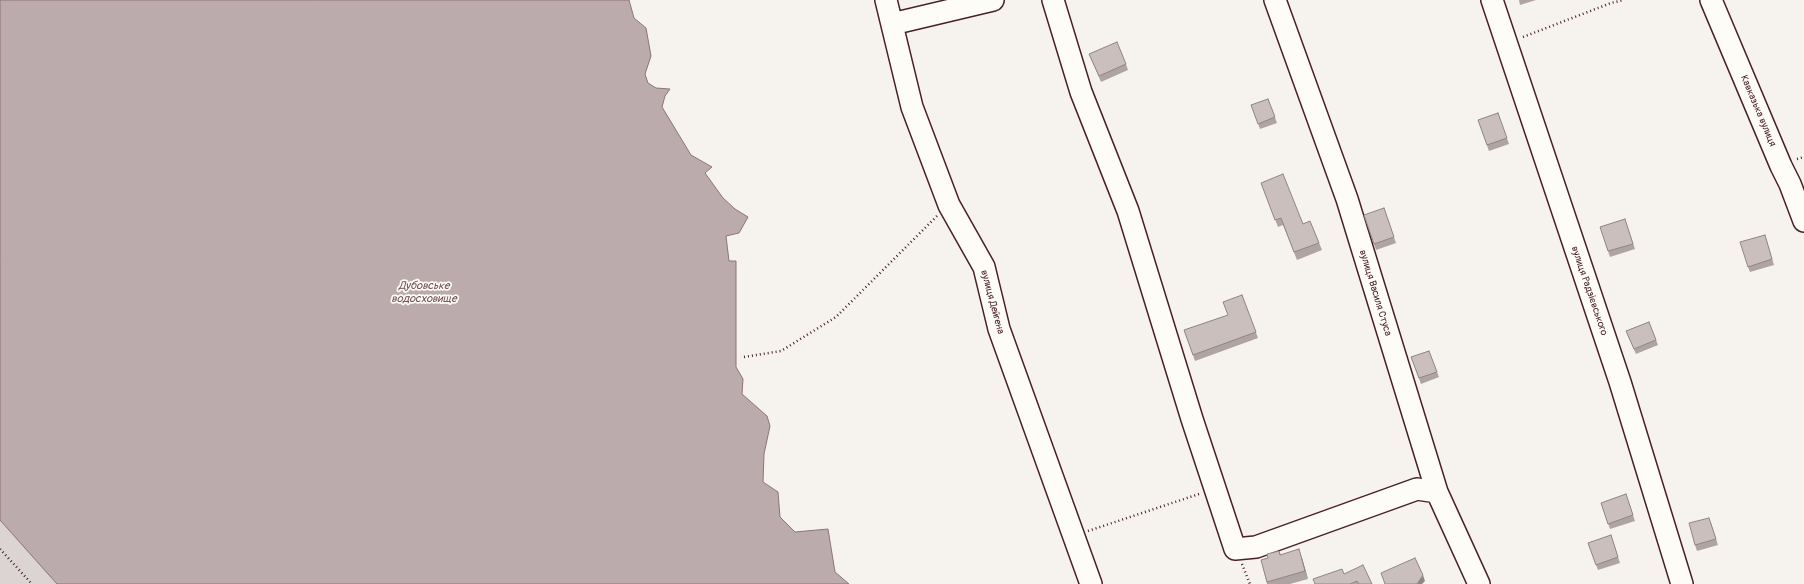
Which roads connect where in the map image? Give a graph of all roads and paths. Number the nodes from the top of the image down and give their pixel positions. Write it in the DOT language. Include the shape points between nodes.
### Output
graph roads {
  1 [pos="886,0"];
  2 [pos="993,0"];
  3 [pos="1053,0"];
  4 [pos="1275,0"];
  5 [pos="1492,0"];
  6 [pos="1624,0"];
  7 [pos="1712,0"];
  8 [pos="892,24"];
  9 [pos="1507,43"];
  10 [pos="949,205"];
  11 [pos="1804,221"];
  12 [pos="744,357"];
  13 [pos="1215,488"];
  14 [pos="1437,492"];
  15 [pos="1073,537"];
  16 [pos="0,549"];
  17 [pos="32,584"];
  18 [pos="1091,584"];
  19 [pos="1479,584"];
  20 [pos="1682,584"];
  1 -- 8 [label="street, вулиця Дейгена"];
  2 -- 8 [label="street"];
  3 -- 13 [label="street" via="1081,92 1128,211"];
  4 -- 14 [label="street, вулиця Василя Стуса" via="1347,199"];
  5 -- 9 [label="street, вулиця Радзієвського"];
  6 -- 9 [label="path"];
  7 -- 11 [label="street, Кавказька вулиця"];
  8 -- 10 [label="street, вулиця Дейгена" via="912,107"];
  9 -- 20 [label="street, вулиця Радзієвського" via="1620,382"];
  10 -- 12 [label="path" via="836,317 781,351"];
  10 -- 15 [label="street, вулиця Дейгена" via="984,267 998,329"];
  13 -- 14 [label="street" via="1235,549 1256,547 1417,488"];
  13 -- 15 [label="path"];
  14 -- 19 [label="street, вулиця Василя Стуса"];
  15 -- 18 [label="street, вулиця Дейгена"];
  16 -- 17 [label="path"];
}
